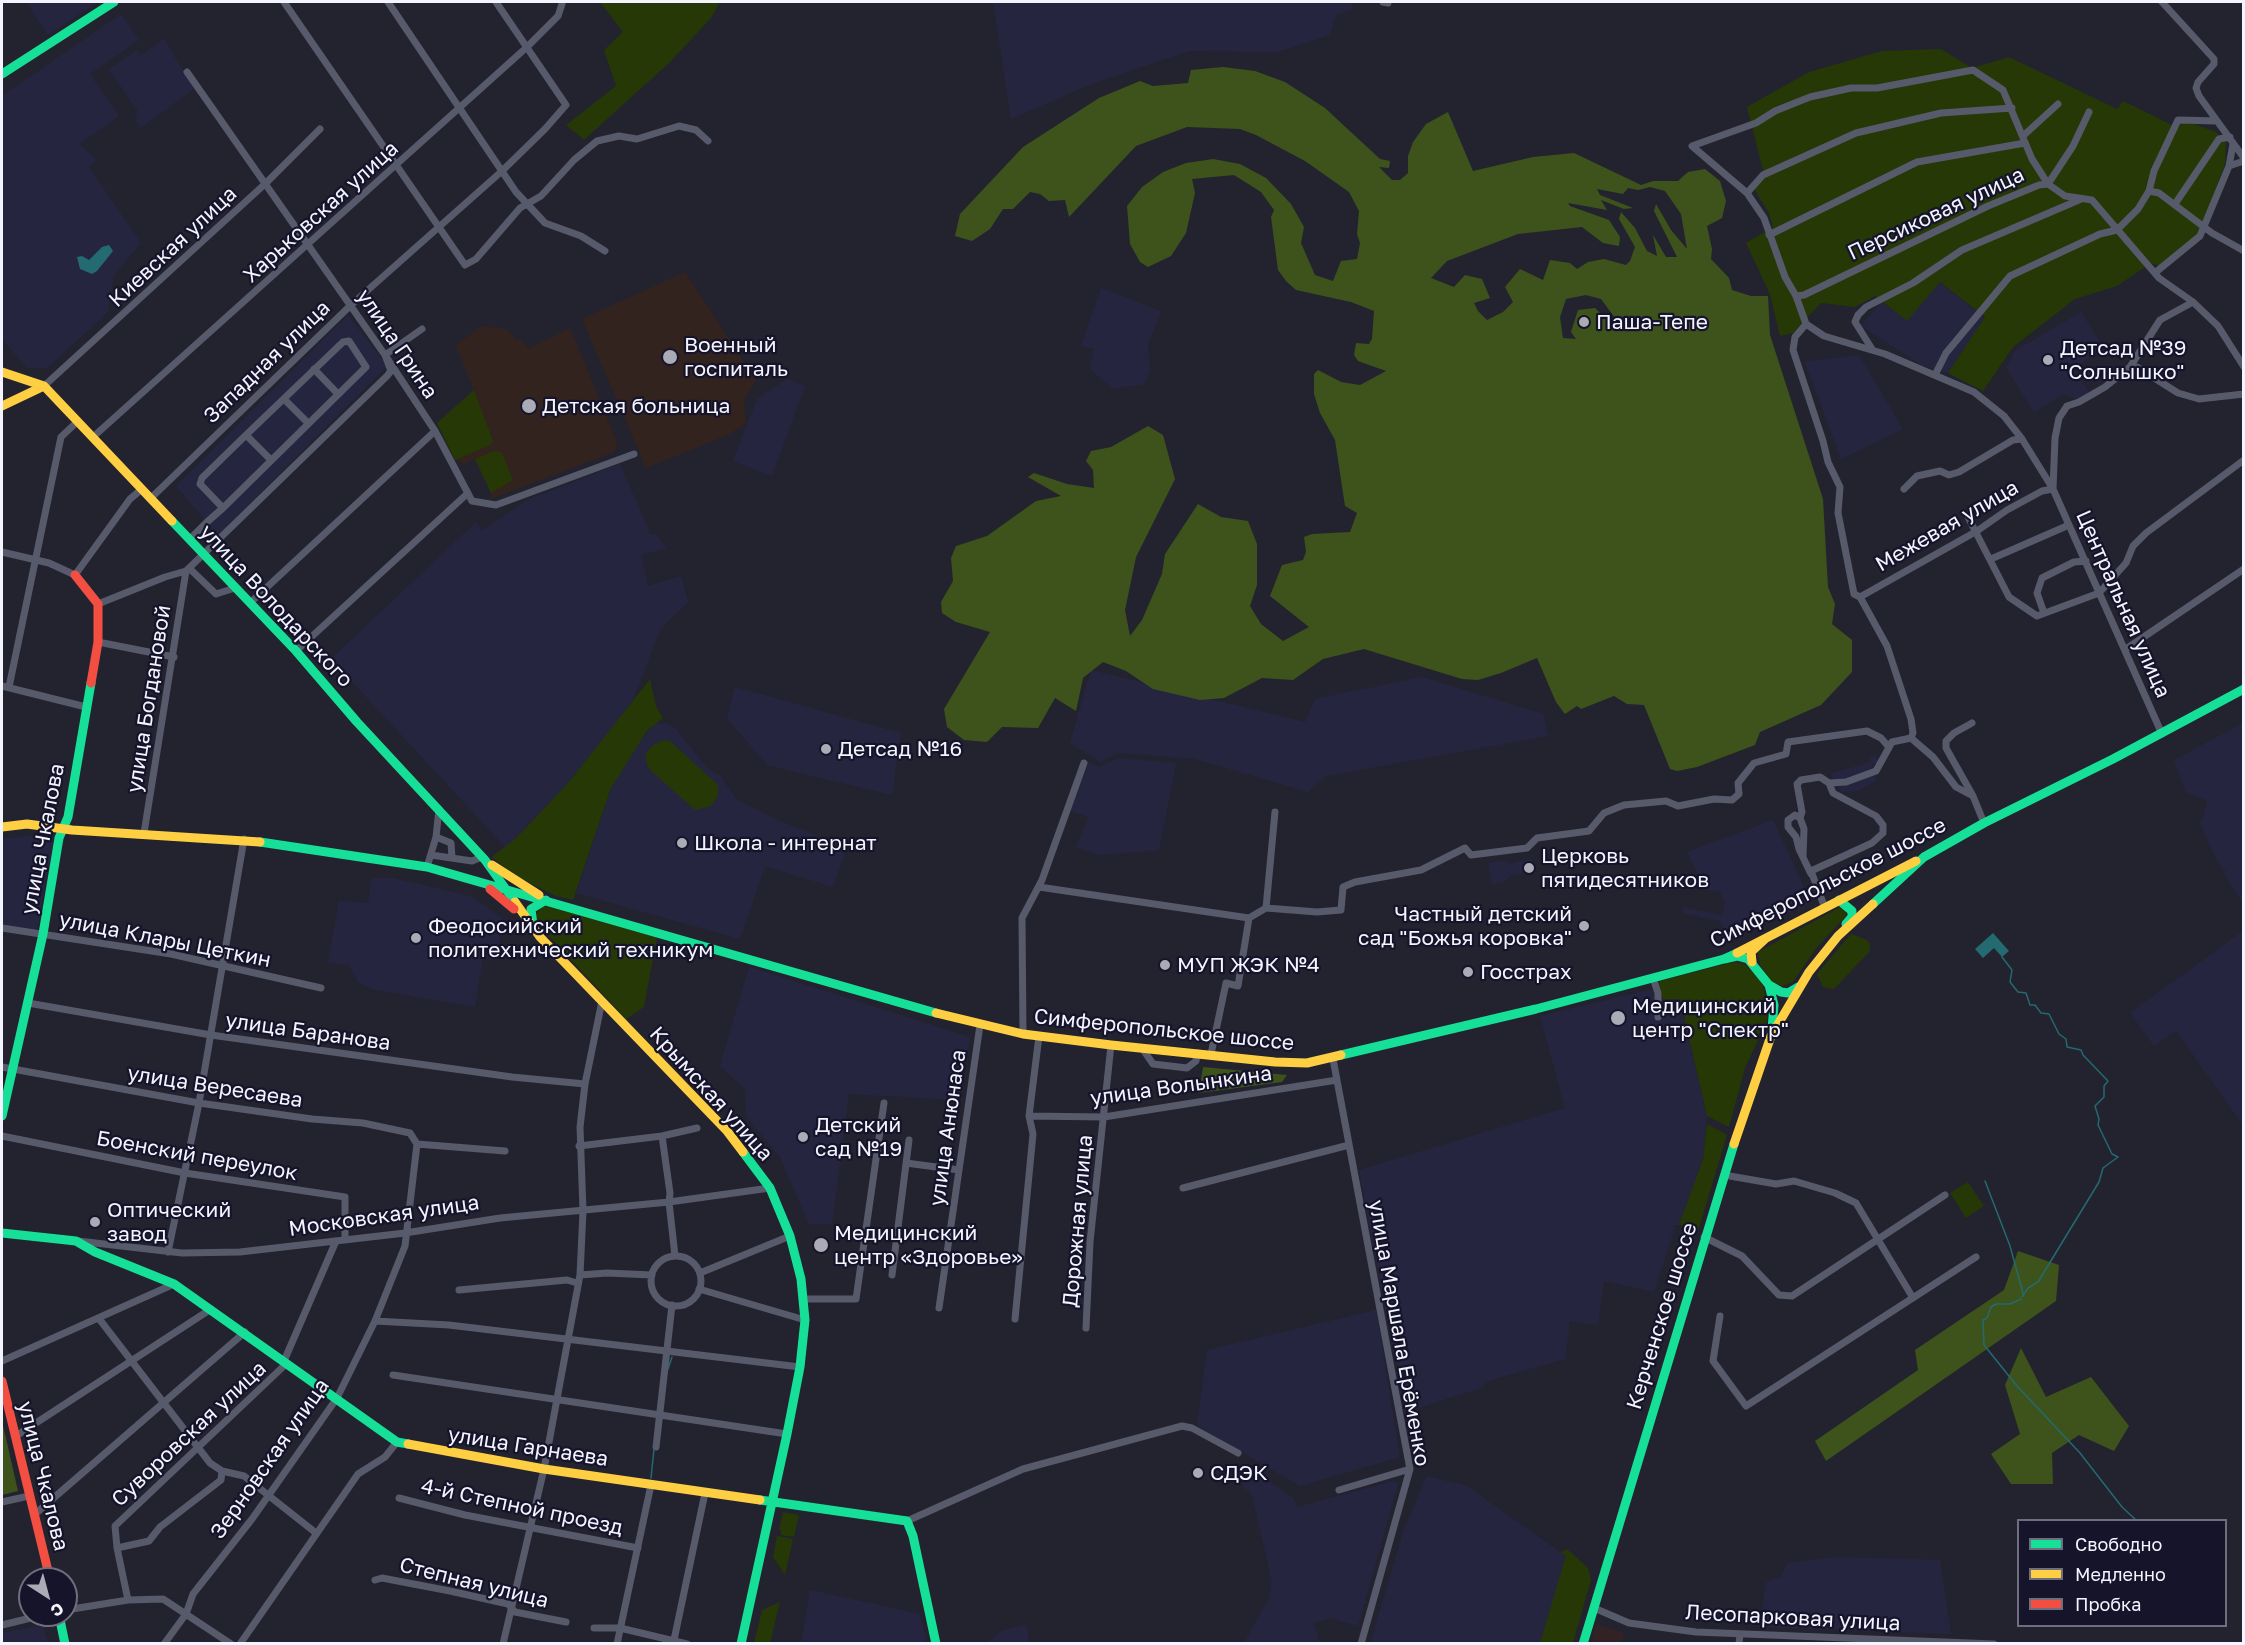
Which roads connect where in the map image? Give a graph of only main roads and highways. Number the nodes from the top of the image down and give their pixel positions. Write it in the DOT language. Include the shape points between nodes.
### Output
graph roads {
  1 [pos="114,2"];
  2 [pos="2,74"];
  3 [pos="2,372"];
  4 [pos="44,386"];
  5 [pos="2,406"];
  6 [pos="75,574"];
  7 [pos="2244,689"];
  8 [pos="2,827"];
  9 [pos="64,829"];
  10 [pos="1924,857"];
  11 [pos="484,859"];
  12 [pos="477,883"];
  13 [pos="506,890"];
  14 [pos="1839,900"];
  15 [pos="547,901"];
  16 [pos="1847,927"];
  17 [pos="534,930"];
  18 [pos="1765,939"];
  19 [pos="1724,959"];
  20 [pos="1752,962"];
  21 [pos="1809,972"];
  22 [pos="1769,985"];
  23 [pos="1771,1036"];
  24 [pos="2,1116"];
  25 [pos="2,1233"];
  26 [pos="76,1241"];
  27 [pos="2,1381"];
  28 [pos="772,1503"];
  29 [pos="47,1567"];
  30 [pos="61,1627"];
  31 [pos="65,1644"];
  32 [pos="741,1644"];
  33 [pos="936,1644"];
  34 [pos="1583,1644"];
  1 -- 2 [label="main road"];
  3 -- 4 [label="main road, улица Володарского"];
  4 -- 5 [label="main road"];
  4 -- 11 [label="main road, улица Володарского" via="296,651"];
  6 -- 9 [label="main road, улица Чкалова" via="98,604 98,642"];
  7 -- 10 [label="main road, Симферопольское шоссе"];
  8 -- 9 [label="main road, Симферопольское шоссе" via="27,824"];
  9 -- 12 [label="main road, Симферопольское шоссе" via="244,839 427,867"];
  9 -- 24 [label="main road, улица Чкалова"];
  10 -- 14 [label="main road, Симферопольское шоссе"];
  10 -- 16 [label="main road"];
  11 -- 12 [label="main road" via="490,878"];
  11 -- 13 [label="main road, улица Володарского"];
  11 -- 15 [label="main road"];
  12 -- 13 [label="main road, Симферопольское шоссе"];
  12 -- 17 [label="main road" via="504,899"];
  13 -- 15 [label="main road, Симферопольское шоссе"];
  13 -- 17 [label="main road, Крымская улица"];
  14 -- 16 [label="main road" via="1852,911"];
  14 -- 18 [label="main road, Симферопольское шоссе"];
  15 -- 17 [label="main road" via="531,909"];
  15 -- 19 [label="main road, Симферопольское шоссе" via="1023,1034 1275,1062 1333,1059"];
  16 -- 21 [label="main road"];
  17 -- 28 [label="main road, Крымская улица" via="727,1131 770,1188 790,1236 805,1320 800,1367"];
  18 -- 19 [label="main road, Симферопольское шоссе"];
  18 -- 20 [label="main road" via="1751,952"];
  19 -- 20 [label="main road" via="1737,956"];
  20 -- 22 [label="main road"];
  21 -- 22 [label="main road" via="1788,993"];
  21 -- 23 [label="main road, Керченское шоссе"];
  22 -- 23 [label="main road" via="1774,1012"];
  23 -- 34 [label="main road, Керченское шоссе" via="1704,1237"];
  25 -- 26 [label="main road, Московская улица"];
  26 -- 28 [label="main road, улица Гарнаева" via="174,1284 397,1442 544,1469"];
  27 -- 29 [label="main road, улица Чкалова"];
  28 -- 32 [label="main road, Крымская улица"];
  28 -- 33 [label="main road, улица Гарнаева" via="907,1521"];
  30 -- 31 [label="main road"];
}
